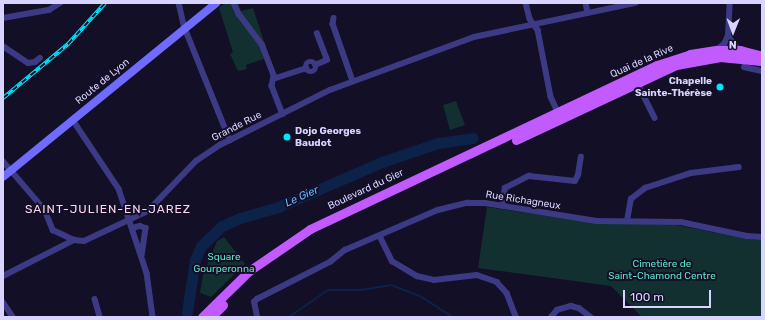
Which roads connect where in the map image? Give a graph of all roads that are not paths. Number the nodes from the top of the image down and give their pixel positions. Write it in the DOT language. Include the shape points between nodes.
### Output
graph roads {
  1 [pos="60,3"];
  2 [pos="179,3"];
  3 [pos="216,3"];
  4 [pos="234,3"];
  5 [pos="526,3"];
  6 [pos="586,3"];
  7 [pos="635,3"];
  8 [pos="730,3"];
  9 [pos="588,13"];
  10 [pos="3,18"];
  11 [pos="334,18"];
  12 [pos="533,24"];
  13 [pos="185,28"];
  14 [pos="317,34"];
  15 [pos="728,36"];
  16 [pos="3,46"];
  17 [pos="716,50"];
  18 [pos="740,50"];
  19 [pos="762,56"];
  20 [pos="40,58"];
  21 [pos="762,62"];
  22 [pos="744,66"];
  23 [pos="762,71"];
  24 [pos="273,79"];
  25 [pos="353,81"];
  26 [pos="636,82"];
  27 [pos="282,114"];
  28 [pos="560,115"];
  29 [pos="655,118"];
  30 [pos="73,120"];
  31 [pos="230,140"];
  32 [pos="581,157"];
  33 [pos="3,161"];
  34 [pos="739,167"];
  35 [pos="11,171"];
  36 [pos="3,177"];
  37 [pos="502,206"];
  38 [pos="131,220"];
  39 [pos="627,221"];
  40 [pos="133,228"];
  41 [pos="380,236"];
  42 [pos="762,237"];
  43 [pos="74,240"];
  44 [pos="142,255"];
  45 [pos="3,276"];
  46 [pos="95,299"];
  47 [pos="3,302"];
  48 [pos="13,317"];
  49 [pos="100,317"];
  50 [pos="153,317"];
  51 [pos="202,317"];
  52 [pos="211,317"];
  53 [pos="257,317"];
  54 [pos="516,317"];
  55 [pos="551,317"];
  56 [pos="591,317"];
  1 -- 10 [label="street" via="49,10"];
  2 -- 13 [label="street"];
  3 -- 13 [label="main road, Route de Lyon"];
  4 -- 24 [label="street" via="243,20 260,39"];
  5 -- 12 [label="street"];
  6 -- 9 [label="street"];
  7 -- 9 [label="street, Grande Rue"];
  8 -- 15 [label="street"];
  9 -- 12 [label="street, Grande Rue"];
  11 -- 25 [label="street" via="333,24"];
  12 -- 25 [label="street, Grande Rue" via="474,37"];
  12 -- 28 [label="street" via="538,30 551,97"];
  13 -- 30 [label="main road, Route de Lyon"];
  13 -- 31 [label="street"];
  14 -- 24 [label="street" via="327,60 315,65 310,62 306,68"];
  15 -- 17 [label="street"];
  15 -- 18 [label="street"];
  16 -- 20 [label="street" via="28,63"];
  17 -- 18 [label="main road, Quai de la Rive"];
  17 -- 28 [label="main road, Quai de la Rive" via="673,59"];
  18 -- 19 [label="main road, Quai de la Rive"];
  21 -- 26 [label="main road, Quai de la Rive" via="732,57 697,59 676,64"];
  22 -- 23 [label="street"];
  24 -- 27 [label="street" via="272,86"];
  25 -- 27 [label="street, Grande Rue"];
  26 -- 28 [label="main road, Quai de la Rive"];
  26 -- 29 [label="street"];
  27 -- 31 [label="street, Grande Rue"];
  28 -- 51 [label="main road, Boulevard du Gier" via="310,229 249,272"];
  28 -- 52 [label="main road, Boulevard du Gier" via="314,234 278,256"];
  30 -- 35 [label="main road, Route de Lyon"];
  30 -- 38 [label="street" via="115,181"];
  31 -- 38 [label="street, Grande Rue" via="205,155 154,206"];
  32 -- 37 [label="street" via="575,181 529,176 505,188"];
  33 -- 35 [label="street"];
  34 -- 39 [label="street" via="691,173 645,188 631,199"];
  35 -- 36 [label="main road, Route de Lyon"];
  35 -- 43 [label="street" via="42,206 53,230"];
  37 -- 39 [label="street, Rue Richagneux" via="597,222"];
  37 -- 41 [label="street, Rue Richagneux" via="471,203 438,210"];
  38 -- 40 [label="street"];
  38 -- 43 [label="street, Grande Rue" via="84,241"];
  39 -- 42 [label="street, Rue Richagneux" via="681,222"];
  40 -- 44 [label="street"];
  40 -- 44 [label="street" via="143,226 147,233"];
  41 -- 53 [label="street, Rue Richagneux" via="345,250 330,262 257,299 254,304"];
  41 -- 54 [label="street" via="392,261 417,276 434,280 477,275 497,282 507,293"];
  43 -- 45 [label="street, Grande Rue"];
  44 -- 50 [label="street" via="148,276"];
  46 -- 49 [label="street"];
  47 -- 48 [label="street"];
  55 -- 56 [label="street" via="557,310 571,306 579,308"];
}
